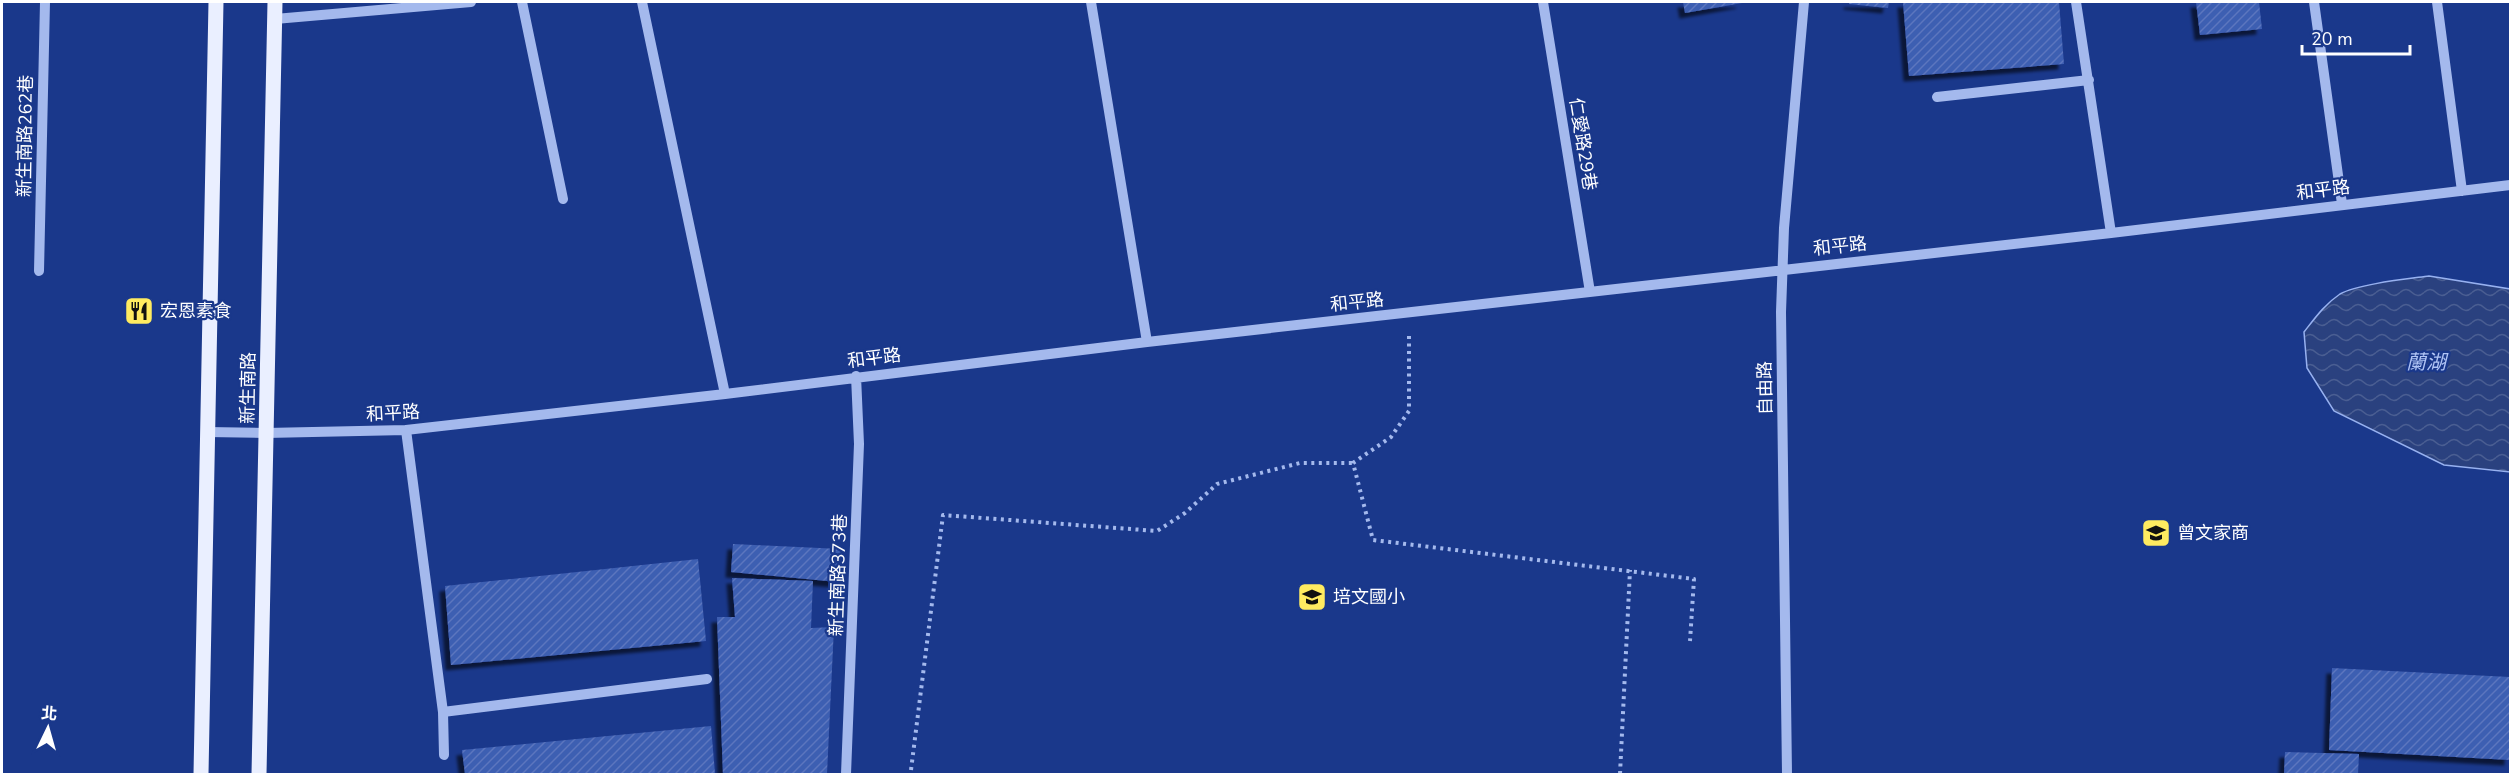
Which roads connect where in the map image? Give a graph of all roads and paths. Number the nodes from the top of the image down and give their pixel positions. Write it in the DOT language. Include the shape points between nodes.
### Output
graph roads {
  1 [pos="45,2"];
  2 [pos="216,2"];
  3 [pos="275,2"];
  4 [pos="471,2"];
  5 [pos="522,2"];
  6 [pos="642,2"];
  7 [pos="1091,2"];
  8 [pos="1542,2"];
  9 [pos="1804,2"];
  10 [pos="2076,2"];
  11 [pos="2313,2"];
  12 [pos="2437,2"];
  13 [pos="274,20"];
  14 [pos="2088,80"];
  15 [pos="1937,98"];
  16 [pos="2511,185"];
  17 [pos="2462,190"];
  18 [pos="563,199"];
  19 [pos="2342,204"];
  20 [pos="2111,233"];
  21 [pos="1783,269"];
  22 [pos="39,271"];
  23 [pos="1590,292"];
  24 [pos="1409,313"];
  25 [pos="1147,342"];
  26 [pos="856,376"];
  27 [pos="725,394"];
  28 [pos="406,430"];
  29 [pos="207,432"];
  30 [pos="267,433"];
  31 [pos="1353,463"];
  32 [pos="1630,570"];
  33 [pos="1690,641"];
  34 [pos="707,679"];
  35 [pos="443,712"];
  36 [pos="444,755"];
  37 [pos="911,770"];
  38 [pos="201,774"];
  39 [pos="259,774"];
  40 [pos="846,774"];
  41 [pos="1620,774"];
  42 [pos="1787,774"];
  1 -- 22 [label="street, 新生南路262巷"];
  2 -- 29 [label="main road"];
  3 -- 13 [label="main road, 新生南路"];
  4 -- 13 [label="street"];
  5 -- 18 [label="street"];
  6 -- 27 [label="street"];
  7 -- 25 [label="street"];
  8 -- 23 [label="street, 仁愛路29巷"];
  9 -- 21 [label="street, 自由路"];
  10 -- 14 [label="street"];
  11 -- 19 [label="street"];
  12 -- 17 [label="street"];
  13 -- 30 [label="main road, 新生南路"];
  14 -- 15 [label="street"];
  14 -- 20 [label="street"];
  16 -- 17 [label="street, 和平路"];
  17 -- 19 [label="street, 和平路"];
  19 -- 20 [label="street, 和平路"];
  20 -- 21 [label="street, 和平路"];
  21 -- 23 [label="street, 和平路"];
  21 -- 42 [label="street, 自由路"];
  23 -- 24 [label="street, 和平路"];
  24 -- 25 [label="street, 和平路"];
  24 -- 31 [label="path" via="1409,411 1391,437"];
  25 -- 26 [label="street, 和平路"];
  26 -- 27 [label="street, 和平路"];
  26 -- 40 [label="street, 新生南路373巷" via="860,444"];
  27 -- 28 [label="street, 和平路"];
  28 -- 30 [label="street, 和平路"];
  28 -- 35 [label="street"];
  29 -- 30 [label="street, 和平路"];
  29 -- 38 [label="main road"];
  30 -- 39 [label="main road, 新生南路"];
  31 -- 32 [label="path" via="1373,540"];
  31 -- 37 [label="path" via="1300,463 1217,484 1185,513 1157,531 943,515"];
  32 -- 33 [label="path" via="1694,579"];
  32 -- 41 [label="path"];
  34 -- 35 [label="street"];
  35 -- 36 [label="street"];
}
